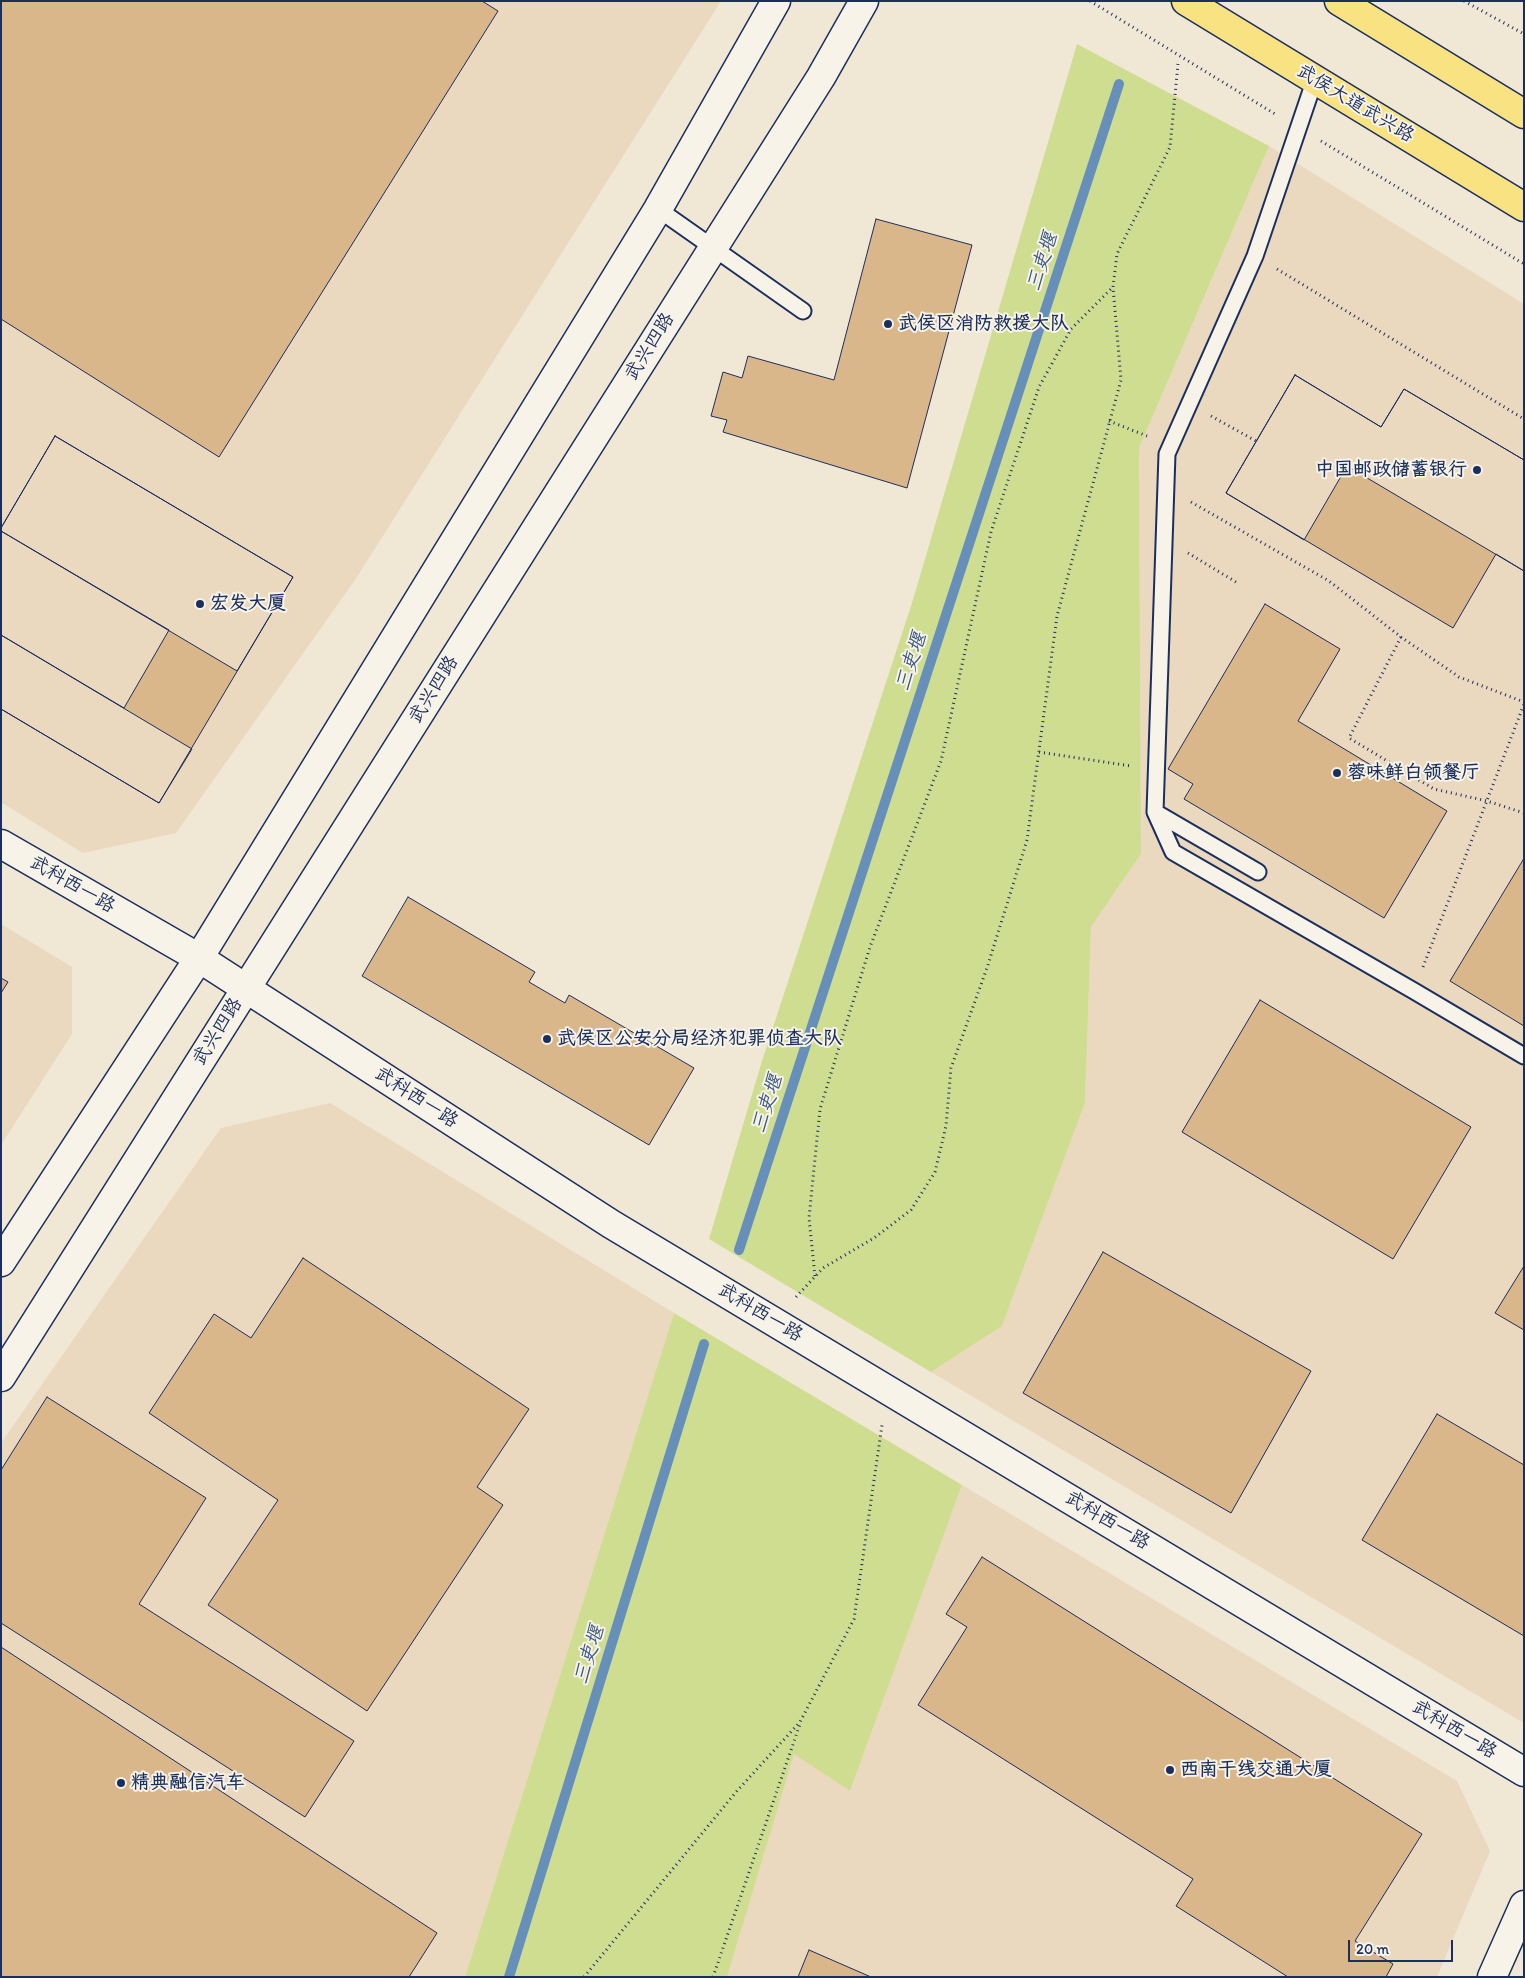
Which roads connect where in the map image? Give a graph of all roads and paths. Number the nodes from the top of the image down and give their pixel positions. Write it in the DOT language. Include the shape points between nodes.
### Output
graph roads {
  1 [pos="776,1"];
  2 [pos="864,1"];
  3 [pos="1186,1"];
  4 [pos="1339,1"];
  5 [pos="1464,1"];
  6 [pos="1524,34"];
  7 [pos="1178,64"];
  8 [pos="1315,79"];
  9 [pos="1524,114"];
  10 [pos="1524,207"];
  11 [pos="658,209"];
  12 [pos="713,248"];
  13 [pos="1255,256"];
  14 [pos="1113,287"];
  15 [pos="803,311"];
  16 [pos="1189,404"];
  17 [pos="1524,420"];
  18 [pos="1109,422"];
  19 [pos="1256,441"];
  20 [pos="1170,445"];
  21 [pos="1166,488"];
  22 [pos="1164,538"];
  23 [pos="1236,582"];
  24 [pos="1401,637"];
  25 [pos="1524,703"];
  26 [pos="1039,752"];
  27 [pos="1157,770"];
  28 [pos="1486,801"];
  29 [pos="1155,812"];
  30 [pos="1524,813"];
  31 [pos="1,844"];
  32 [pos="1258,872"];
  33 [pos="199,958"];
  34 [pos="246,989"];
  35 [pos="1414,991"];
  36 [pos="1524,1056"];
  37 [pos="1,1262"];
  38 [pos="815,1277"];
  39 [pos="772,1320"];
  40 [pos="1,1377"];
  41 [pos="887,1390"];
  42 [pos="800,1722"];
  43 [pos="1524,1772"];
  44 [pos="1524,1905"];
  45 [pos="584,1977"];
  46 [pos="713,1977"];
  47 [pos="1492,1977"];
  1 -- 11 [label="main road"];
  2 -- 12 [label="main road, 武兴四路" via="821,77"];
  3 -- 8 [label="main road, 武侯大道武兴路"];
  4 -- 9 [label="main road"];
  5 -- 6 [label="path"];
  7 -- 14 [label="path" via="1170,147 1117,254"];
  8 -- 10 [label="main road, 武侯大道武兴路"];
  8 -- 13 [label="lane"];
  11 -- 12 [label="lane"];
  11 -- 33 [label="main road"];
  12 -- 15 [label="lane"];
  12 -- 34 [label="main road, 武兴四路"];
  13 -- 16 [label="lane"];
  13 -- 17 [label="path"];
  14 -- 18 [label="path" via="1121,380"];
  14 -- 38 [label="path" via="1071,329 1039,388 991,532 941,761 870,947 820,1109 809,1218"];
  16 -- 19 [label="path"];
  16 -- 20 [label="lane"];
  18 -- 20 [label="path"];
  18 -- 26 [label="path" via="1057,616"];
  20 -- 21 [label="lane"];
  21 -- 22 [label="lane"];
  21 -- 24 [label="path" via="1328,581"];
  22 -- 23 [label="path"];
  22 -- 27 [label="lane"];
  24 -- 25 [label="path" via="1459,677"];
  24 -- 28 [label="path" via="1349,738 1434,789"];
  25 -- 28 [label="path"];
  26 -- 27 [label="path"];
  26 -- 38 [label="path" via="1027,840 987,968 951,1068 946,1126 935,1172 910,1210 874,1238 823,1268"];
  27 -- 29 [label="lane"];
  28 -- 30 [label="path"];
  28 -- 35 [label="path"];
  29 -- 32 [label="lane"];
  29 -- 35 [label="lane" via="1173,852"];
  31 -- 33 [label="main road, 武科西一路"];
  33 -- 34 [label="main road, 武科西一路"];
  33 -- 37 [label="main road"];
  34 -- 39 [label="main road, 武科西一路" via="611,1224"];
  34 -- 40 [label="main road, 武兴四路"];
  35 -- 36 [label="lane"];
  38 -- 39 [label="path"];
  39 -- 41 [label="main road, 武科西一路"];
  41 -- 42 [label="path" via="854,1619"];
  41 -- 43 [label="main road, 武科西一路"];
  42 -- 45 [label="path" via="724,1806"];
  42 -- 46 [label="path"];
  44 -- 47 [label="main road"];
}
